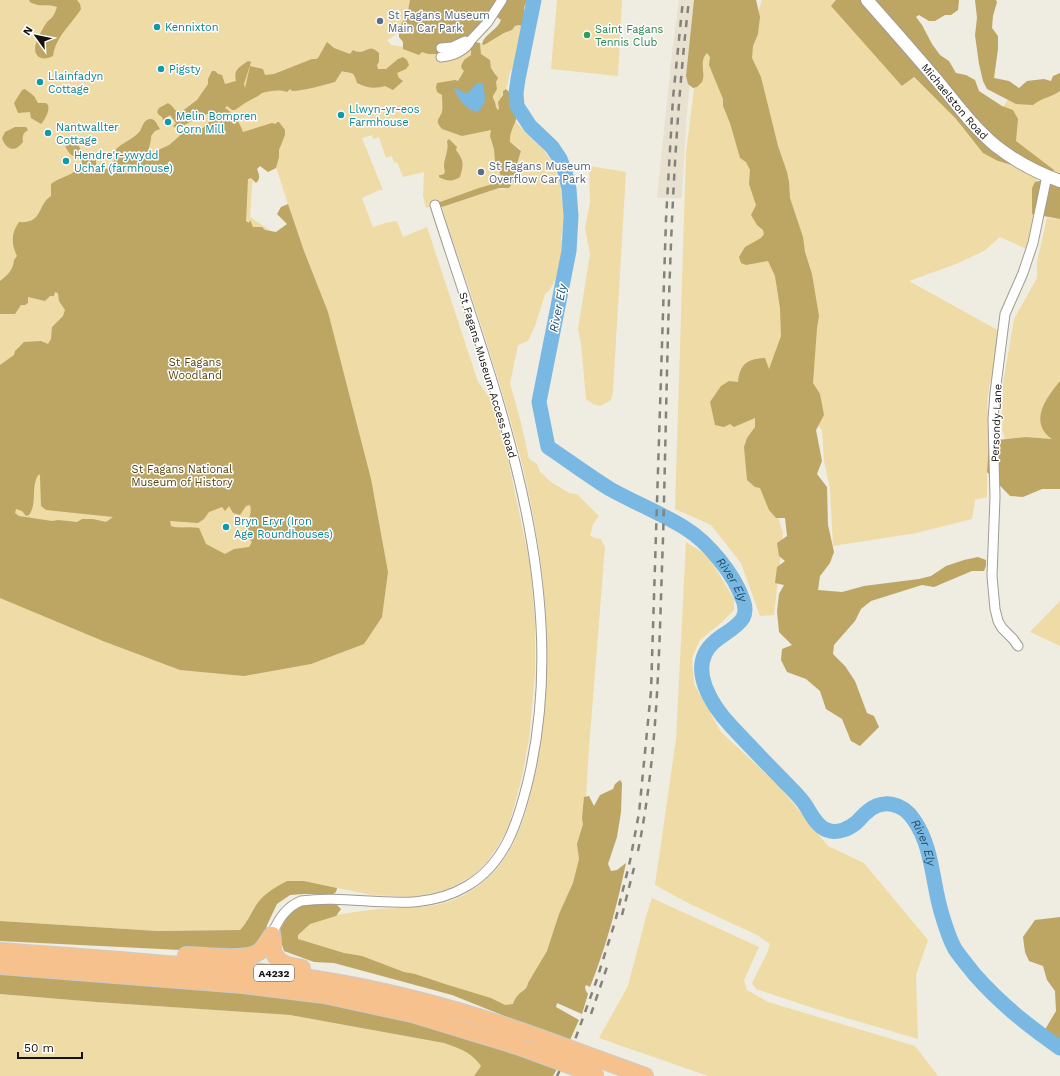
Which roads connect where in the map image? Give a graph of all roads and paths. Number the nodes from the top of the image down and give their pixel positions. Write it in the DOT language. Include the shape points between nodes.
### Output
graph roads {
  1 [pos="502,0"];
  2 [pos="867,0"];
  3 [pos="441,53"];
  4 [pos="1047,176"];
  5 [pos="1060,181"];
  6 [pos="435,205"];
  7 [pos="1018,646"];
  8 [pos="272,935"];
  9 [pos="0,948"];
  10 [pos="0,951"];
  11 [pos="0,966"];
  12 [pos="488,1020"];
  13 [pos="599,1070"];
  14 [pos="645,1076"];
  1 -- 3 [label="street" via="469,44 450,56"];
  2 -- 4 [label="street, Michaelston Road" via="990,140 1006,153"];
  4 -- 5 [label="street, Michaelston Road"];
  4 -- 7 [label="street, Persondy Lane" via="1033,243 1005,314 993,419 995,497 992,576 995,609 1002,628"];
  6 -- 8 [label="street, St Fagans Museum Access Road" via="501,408 534,551 542,656 538,722 531,768 520,812 509,839 497,859 469,885 447,896 415,903 301,901 285,912"];
  8 -- 9 [label="highway" via="263,948 248,957"];
  8 -- 12 [label="highway" via="275,955 283,963 397,988 444,1002"];
  10 -- 12 [label="highway, A4232" via="250,970 311,978 413,998"];
  11 -- 13 [label="highway, A4232, bridge" via="229,984 358,1001 412,1014"];
  12 -- 13 [label="highway, A4232, bridge" via="541,1038"];
  13 -- 14 [label="highway, A4232"];
}
